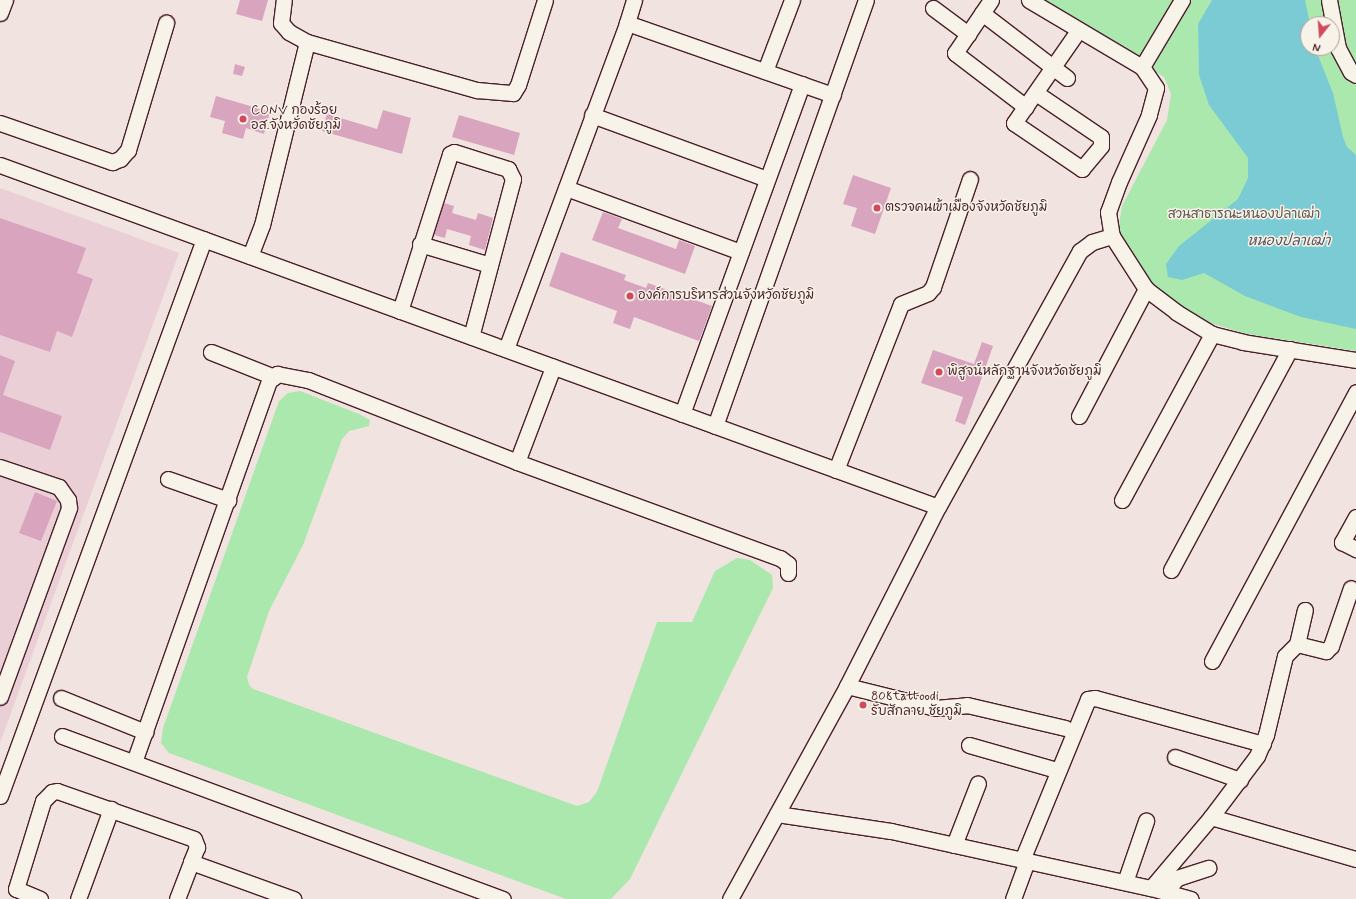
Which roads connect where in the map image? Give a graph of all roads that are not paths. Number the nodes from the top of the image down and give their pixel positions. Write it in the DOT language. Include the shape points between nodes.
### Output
graph roads {
  1 [pos="5,0"];
  2 [pos="284,0"];
  3 [pos="545,0"];
  4 [pos="634,0"];
  5 [pos="792,0"];
  6 [pos="866,0"];
  7 [pos="992,0"];
  8 [pos="1029,0"];
  9 [pos="1182,0"];
  10 [pos="1329,0"];
  11 [pos="933,8"];
  12 [pos="0,13"];
  13 [pos="982,13"];
  14 [pos="627,23"];
  15 [pos="166,24"];
  16 [pos="1078,31"];
  17 [pos="968,34"];
  18 [pos="307,42"];
  19 [pos="1053,67"];
  20 [pos="1142,67"];
  21 [pos="766,71"];
  22 [pos="1356,75"];
  23 [pos="1067,78"];
  24 [pos="802,84"];
  25 [pos="1036,93"];
  26 [pos="833,94"];
  27 [pos="1026,107"];
  28 [pos="592,115"];
  29 [pos="0,123"];
  30 [pos="0,165"];
  31 [pos="767,179"];
  32 [pos="970,179"];
  33 [pos="566,188"];
  34 [pos="1112,236"];
  35 [pos="204,239"];
  36 [pos="420,244"];
  37 [pos="741,252"];
  38 [pos="250,256"];
  39 [pos="490,265"];
  40 [pos="1146,289"];
  41 [pos="400,311"];
  42 [pos="1212,334"];
  43 [pos="471,337"];
  44 [pos="506,349"];
  45 [pos="1290,349"];
  46 [pos="211,352"];
  47 [pos="1356,360"];
  48 [pos="553,367"];
  49 [pos="274,377"];
  50 [pos="1356,392"];
  51 [pos="682,414"];
  52 [pos="1079,416"];
  53 [pos="715,426"];
  54 [pos="518,462"];
  55 [pos="0,467"];
  56 [pos="836,470"];
  57 [pos="168,479"];
  58 [pos="228,500"];
  59 [pos="1122,500"];
  60 [pos="938,507"];
  61 [pos="1356,517"];
  62 [pos="1356,549"];
  63 [pos="1171,570"];
  64 [pos="788,574"];
  65 [pos="1351,588"];
  66 [pos="1305,610"];
  67 [pos="1297,644"];
  68 [pos="1212,662"];
  69 [pos="847,686"];
  70 [pos="0,697"];
  71 [pos="61,698"];
  72 [pos="1065,728"];
  73 [pos="145,732"];
  74 [pos="62,736"];
  75 [pos="1263,744"];
  76 [pos="969,746"];
  77 [pos="1175,757"];
  78 [pos="134,762"];
  79 [pos="1057,770"];
  80 [pos="1240,780"];
  81 [pos="978,783"];
  82 [pos="0,796"];
  83 [pos="111,810"];
  84 [pos="777,814"];
  85 [pos="1211,817"];
  86 [pos="1146,821"];
  87 [pos="954,845"];
  88 [pos="1356,859"];
  89 [pos="1024,860"];
  90 [pos="191,862"];
  91 [pos="1208,868"];
  92 [pos="1124,882"];
  93 [pos="1158,890"];
  94 [pos="1188,898"];
  95 [pos="40,899"];
  96 [pos="78,899"];
  97 [pos="177,899"];
  98 [pos="293,899"];
  99 [pos="503,899"];
  100 [pos="730,899"];
  101 [pos="1013,899"];
  1 -- 12 [label="street"];
  2 -- 18 [label="street" via="281,23 289,32"];
  3 -- 18 [label="street" via="518,85 513,93 476,90"];
  4 -- 14 [label="street"];
  5 -- 21 [label="street"];
  6 -- 26 [label="street"];
  7 -- 13 [label="street"];
  8 -- 16 [label="street"];
  9 -- 20 [label="street"];
  10 -- 22 [label="street" via="1338,48 1351,72"];
  11 -- 17 [label="street"];
  13 -- 17 [label="street"];
  13 -- 19 [label="street"];
  14 -- 21 [label="street"];
  14 -- 28 [label="street"];
  15 -- 29 [label="street" via="128,150 120,159 112,162"];
  16 -- 19 [label="street"];
  16 -- 20 [label="street"];
  17 -- 27 [label="street" via="955,53"];
  18 -- 38 [label="street" via="262,225"];
  19 -- 23 [label="street"];
  19 -- 25 [label="street"];
  20 -- 34 [label="street" via="1156,88 1155,100 1108,212"];
  21 -- 24 [label="street"];
  24 -- 26 [label="street"];
  24 -- 31 [label="street"];
  25 -- 27 [label="street"];
  25 -- 27 [label="street" via="1101,138 1101,146 1086,167 1082,170 1078,168 1014,123"];
  26 -- 53 [label="street"];
  28 -- 31 [label="street"];
  28 -- 33 [label="street"];
  30 -- 35 [label="street"];
  31 -- 37 [label="street"];
  32 -- 56 [label="street" via="933,287 928,293 901,304"];
  33 -- 37 [label="street"];
  33 -- 44 [label="street"];
  34 -- 40 [label="street"];
  34 -- 60 [label="street" via="1092,242 1080,251"];
  35 -- 38 [label="street"];
  35 -- 82 [label="street"];
  36 -- 39 [label="street"];
  36 -- 39 [label="street" via="446,159 454,152 508,169 512,173"];
  36 -- 41 [label="street"];
  37 -- 51 [label="street"];
  38 -- 41 [label="street"];
  39 -- 43 [label="street"];
  40 -- 42 [label="street" via="1176,312"];
  40 -- 52 [label="street"];
  41 -- 43 [label="street"];
  42 -- 45 [label="street" via="1243,342"];
  42 -- 59 [label="street"];
  43 -- 44 [label="street"];
  44 -- 48 [label="street"];
  45 -- 47 [label="street"];
  45 -- 63 [label="street"];
  46 -- 49 [label="street"];
  48 -- 51 [label="street"];
  48 -- 54 [label="street"];
  49 -- 54 [label="street" via="277,374 308,380"];
  49 -- 58 [label="street" via="269,382"];
  50 -- 68 [label="street"];
  51 -- 53 [label="street"];
  53 -- 56 [label="street"];
  54 -- 64 [label="street" via="780,558 788,564"];
  55 -- 70 [label="street" via="59,486 68,500 69,508"];
  56 -- 60 [label="street"];
  57 -- 58 [label="street"];
  58 -- 73 [label="street"];
  60 -- 69 [label="street"];
  61 -- 62 [label="street" via="1342,542"];
  65 -- 67 [label="street" via="1331,646 1326,651"];
  66 -- 67 [label="street"];
  67 -- 75 [label="street" via="1285,656"];
  69 -- 72 [label="street" via="935,708 967,705"];
  69 -- 84 [label="street"];
  71 -- 73 [label="street"];
  73 -- 78 [label="street"];
  74 -- 78 [label="street"];
  75 -- 79 [label="street" via="1088,698"];
  75 -- 80 [label="street"];
  76 -- 79 [label="street"];
  77 -- 80 [label="street"];
  78 -- 99 [label="street"];
  79 -- 89 [label="street"];
  80 -- 85 [label="street"];
  81 -- 87 [label="street"];
  83 -- 90 [label="street" via="194,839 196,847"];
  83 -- 95 [label="street" via="57,792 47,794 16,889"];
  83 -- 96 [label="street"];
  84 -- 87 [label="street" via="890,831"];
  84 -- 100 [label="street"];
  85 -- 88 [label="street"];
  85 -- 93 [label="street"];
  86 -- 92 [label="street"];
  87 -- 89 [label="street"];
  89 -- 92 [label="street"];
  89 -- 101 [label="street"];
  90 -- 97 [label="street"];
  90 -- 98 [label="street"];
  91 -- 93 [label="street" via="1177,878"];
  92 -- 93 [label="street"];
  93 -- 94 [label="street"];
}
